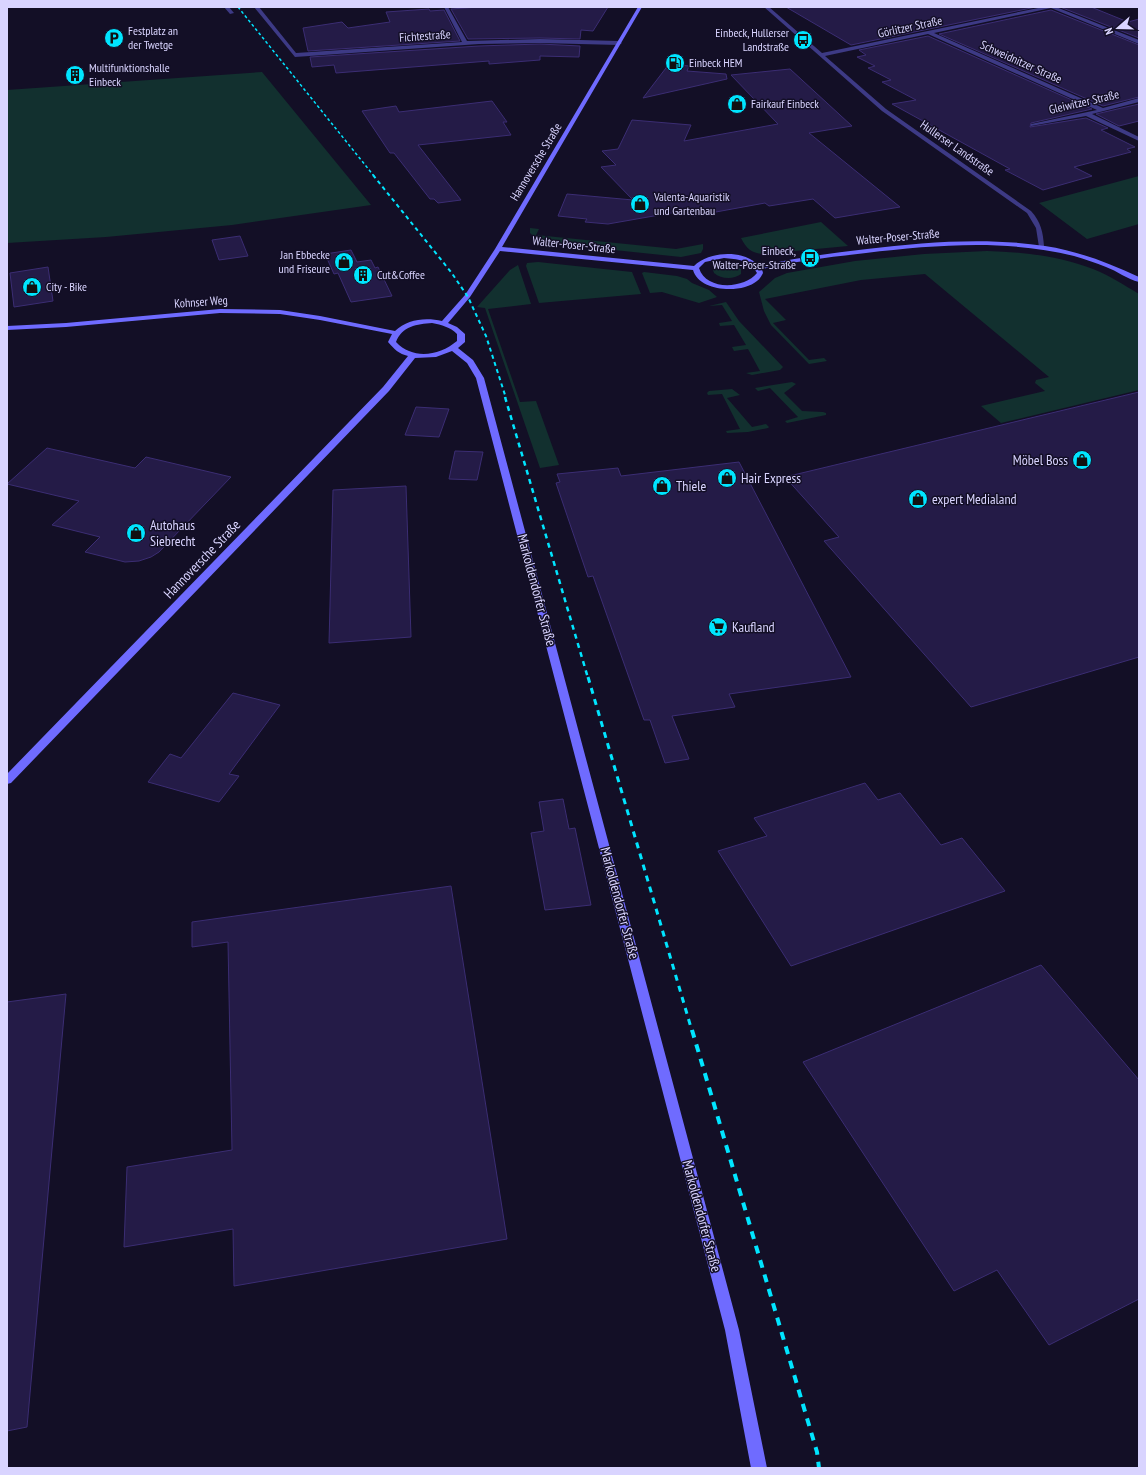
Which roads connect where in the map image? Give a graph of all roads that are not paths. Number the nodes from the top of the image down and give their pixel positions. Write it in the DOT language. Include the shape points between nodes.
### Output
graph roads {
  1 [pos="226,7"];
  2 [pos="256,7"];
  3 [pos="446,7"];
  4 [pos="640,7"];
  5 [pos="766,7"];
  6 [pos="1051,7"];
  7 [pos="232,13"];
  8 [pos="930,33"];
  9 [pos="1139,42"];
  10 [pos="465,43"];
  11 [pos="619,43"];
  12 [pos="821,55"];
  13 [pos="1139,100"];
  14 [pos="1103,110"];
  15 [pos="1087,114"];
  16 [pos="1034,124"];
  17 [pos="1139,139"];
  18 [pos="1041,246"];
  19 [pos="498,249"];
  20 [pos="696,268"];
  21 [pos="759,268"];
  22 [pos="1139,280"];
  23 [pos="444,323"];
  24 [pos="7,328"];
  25 [pos="395,333"];
  26 [pos="454,349"];
  27 [pos="413,355"];
  28 [pos="7,780"];
  29 [pos="759,1468"];
  1 -- 7 [label="street"];
  2 -- 10 [label="street, Fichtestraße" via="295,55"];
  3 -- 10 [label="street"];
  4 -- 11 [label="main road, Hannoversche Straße"];
  5 -- 12 [label="street, Hullerser Landstraße"];
  6 -- 8 [label="street, Görlitzer Straße"];
  6 -- 9 [label="street"];
  8 -- 12 [label="street, Görlitzer Straße"];
  8 -- 14 [label="street, Schweidnitzer Straße"];
  10 -- 11 [label="street, Fichtestraße"];
  11 -- 19 [label="main road, Hannoversche Straße"];
  12 -- 18 [label="street, Hullerser Landstraße" via="884,110 1029,212 1040,229"];
  13 -- 14 [label="street, Gleiwitzer Straße"];
  14 -- 15 [label="street, Gleiwitzer Straße"];
  15 -- 16 [label="street, Gleiwitzer Straße"];
  15 -- 17 [label="street"];
  18 -- 21 [label="main road, Walter-Poser-Straße" via="994,242 930,244 810,258"];
  18 -- 22 [label="main road" via="1096,260"];
  19 -- 20 [label="main road, Walter-Poser-Straße"];
  19 -- 23 [label="main road, Hannoversche Straße" via="468,296"];
  20 -- 21 [label="main road" via="702,261 724,256 741,258"];
  20 -- 21 [label="main road" via="696,273 705,281 734,287 753,282 758,278"];
  23 -- 25 [label="main road" via="419,322 407,325"];
  23 -- 26 [label="main road" via="461,334 461,342"];
  24 -- 25 [label="main road, Kohnser Weg" via="220,310 280,312"];
  25 -- 27 [label="main road" via="392,342 395,347"];
  26 -- 27 [label="main road" via="435,355"];
  26 -- 29 [label="main road, Markoldendorfer Straße" via="470,362 480,378 732,1330"];
  27 -- 28 [label="main road, Hannoversche Straße" via="400,374 380,395"];
}
